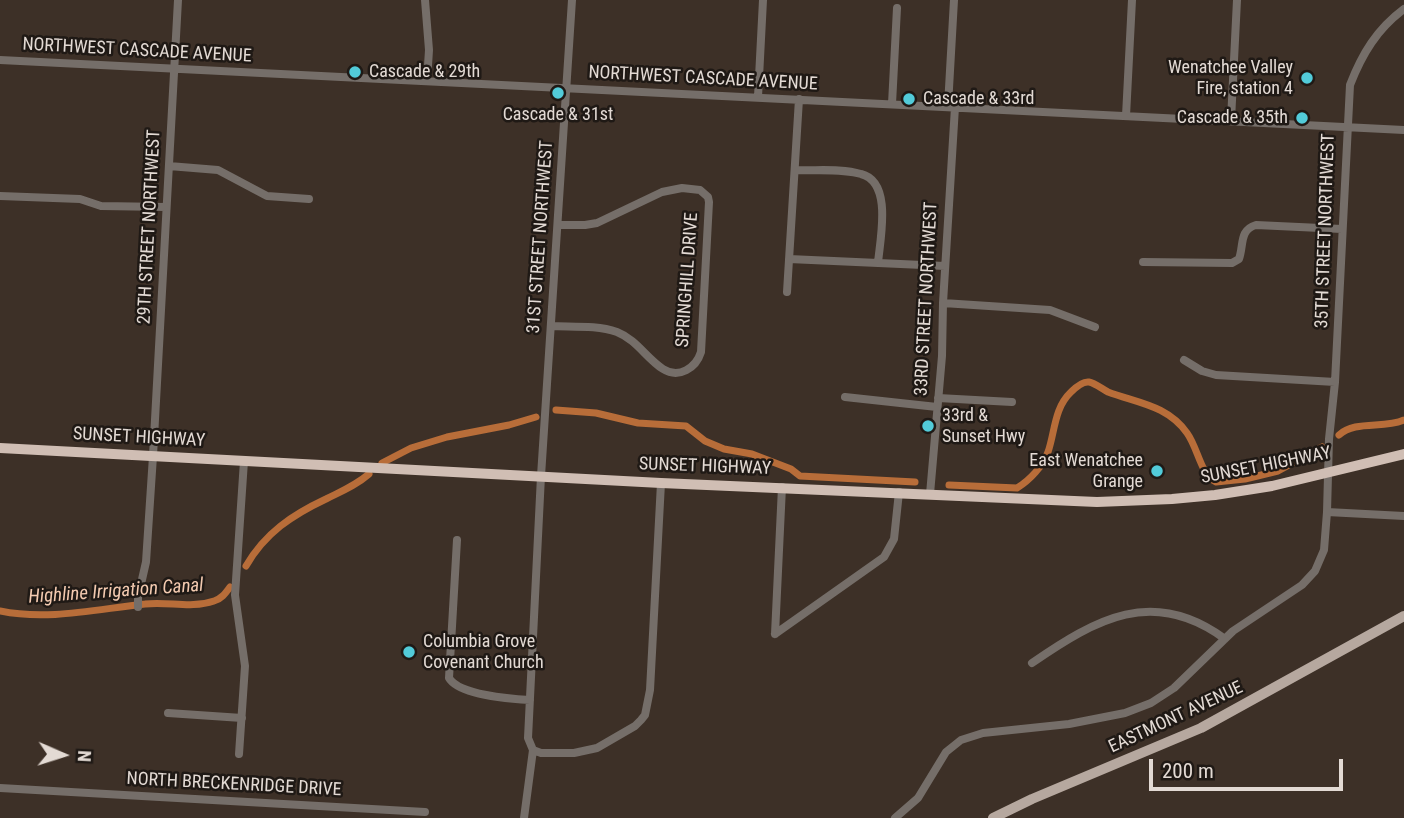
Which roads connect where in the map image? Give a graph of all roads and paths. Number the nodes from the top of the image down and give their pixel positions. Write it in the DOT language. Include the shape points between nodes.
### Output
graph roads {
  1 [pos="178,0"];
  2 [pos="425,0"];
  3 [pos="572,0"];
  4 [pos="763,0"];
  5 [pos="954,0"];
  6 [pos="1132,0"];
  7 [pos="1237,0"];
  8 [pos="897,8"];
  9 [pos="1404,9"];
  10 [pos="0,60"];
  11 [pos="175,68"];
  12 [pos="427,81"];
  13 [pos="567,88"];
  14 [pos="758,97"];
  15 [pos="799,99"];
  16 [pos="892,104"];
  17 [pos="951,107"];
  18 [pos="1126,116"];
  19 [pos="1231,120"];
  20 [pos="1346,128"];
  21 [pos="1404,130"];
  22 [pos="169,166"];
  23 [pos="795,170"];
  24 [pos="0,195"];
  25 [pos="309,200"];
  26 [pos="166,207"];
  27 [pos="558,225"];
  28 [pos="1342,229"];
  29 [pos="789,259"];
  30 [pos="1143,262"];
  31 [pos="878,263"];
  32 [pos="945,266"];
  33 [pos="787,292"];
  34 [pos="943,303"];
  35 [pos="551,326"];
  36 [pos="1095,327"];
  37 [pos="1184,360"];
  38 [pos="1335,382"];
  39 [pos="845,397"];
  40 [pos="1012,402"];
  41 [pos="937,403"];
  42 [pos="0,448"];
  43 [pos="1404,454"];
  44 [pos="153,456"];
  45 [pos="244,461"];
  46 [pos="1328,473"];
  47 [pos="541,476"];
  48 [pos="661,483"];
  49 [pos="782,487"];
  50 [pos="899,492"];
  51 [pos="930,494"];
  52 [pos="1327,512"];
  53 [pos="1404,516"];
  54 [pos="457,540"];
  55 [pos="138,607"];
  56 [pos="1404,616"];
  57 [pos="1225,639"];
  58 [pos="1032,663"];
  59 [pos="530,700"];
  60 [pos="168,713"];
  61 [pos="242,718"];
  62 [pos="533,750"];
  63 [pos="239,754"];
  64 [pos="0,788"];
  65 [pos="425,812"];
  66 [pos="524,818"];
  67 [pos="895,818"];
  68 [pos="993,818"];
  1 -- 11 [label="street, 29TH STREET NORTHWEST"];
  2 -- 12 [label="street"];
  3 -- 13 [label="street, 31ST STREET NORTHWEST"];
  4 -- 14 [label="street"];
  5 -- 17 [label="street, 33RD STREET NORTHWEST"];
  6 -- 18 [label="street"];
  7 -- 19 [label="street"];
  8 -- 16 [label="street"];
  9 -- 20 [label="street, 35TH STREET NORTHWEST" via="1374,36 1358,64 1350,85"];
  10 -- 11 [label="street, NORTHWEST CASCADE AVENUE"];
  11 -- 12 [label="street, NORTHWEST CASCADE AVENUE"];
  11 -- 22 [label="street, 29TH STREET NORTHWEST"];
  12 -- 13 [label="street, NORTHWEST CASCADE AVENUE"];
  13 -- 14 [label="street, NORTHWEST CASCADE AVENUE"];
  13 -- 27 [label="street, 31ST STREET NORTHWEST"];
  14 -- 15 [label="street, NORTHWEST CASCADE AVENUE"];
  15 -- 16 [label="street, NORTHWEST CASCADE AVENUE"];
  15 -- 23 [label="street"];
  16 -- 17 [label="street, NORTHWEST CASCADE AVENUE"];
  17 -- 18 [label="street, NORTHWEST CASCADE AVENUE"];
  17 -- 32 [label="street, 33RD STREET NORTHWEST"];
  18 -- 19 [label="street, NORTHWEST CASCADE AVENUE"];
  19 -- 20 [label="street, NORTHWEST CASCADE AVENUE"];
  20 -- 21 [label="street, NORTHWEST CASCADE AVENUE"];
  20 -- 28 [label="street, 35TH STREET NORTHWEST"];
  22 -- 25 [label="street" via="218,170 267,196"];
  22 -- 26 [label="street, 29TH STREET NORTHWEST"];
  23 -- 29 [label="street"];
  23 -- 31 [label="street" via="870,177 882,204"];
  24 -- 26 [label="street" via="80,199 101,206"];
  26 -- 44 [label="street, 29TH STREET NORTHWEST"];
  27 -- 35 [label="street, 31ST STREET NORTHWEST"];
  27 -- 35 [label="street, SPRINGHILL DRIVE" via="597,223 671,189 700,190 709,202 701,352 691,368 680,373 664,370 630,339 609,330"];
  28 -- 30 [label="street" via="1256,225 1244,232 1239,259 1232,263"];
  28 -- 38 [label="street, 35TH STREET NORTHWEST"];
  29 -- 31 [label="street"];
  29 -- 33 [label="street"];
  31 -- 32 [label="street"];
  32 -- 34 [label="street, 33RD STREET NORTHWEST"];
  34 -- 36 [label="street" via="1050,310"];
  34 -- 41 [label="street, 33RD STREET NORTHWEST"];
  35 -- 47 [label="street, 31ST STREET NORTHWEST"];
  37 -- 38 [label="street" via="1216,374"];
  38 -- 46 [label="street, 35TH STREET NORTHWEST"];
  39 -- 41 [label="street"];
  40 -- 41 [label="street"];
  41 -- 51 [label="street, 33RD STREET NORTHWEST"];
  42 -- 44 [label="highway, SUNSET HIGHWAY"];
  43 -- 46 [label="highway, SUNSET HIGHWAY"];
  44 -- 45 [label="highway, SUNSET HIGHWAY"];
  44 -- 55 [label="street, 29TH STREET NORTHWEST" via="146,562"];
  45 -- 47 [label="highway, SUNSET HIGHWAY"];
  45 -- 61 [label="street" via="235,595 245,666"];
  46 -- 51 [label="highway, SUNSET HIGHWAY" via="1272,486 1172,499 1097,502"];
  46 -- 52 [label="street, 35TH STREET NORTHWEST"];
  47 -- 48 [label="highway, SUNSET HIGHWAY"];
  47 -- 59 [label="street, 31ST STREET NORTHWEST"];
  48 -- 49 [label="highway, SUNSET HIGHWAY"];
  48 -- 62 [label="street" via="645,715 635,726 587,752"];
  49 -- 50 [label="highway, SUNSET HIGHWAY"];
  49 -- 50 [label="street" via="775,634 884,557 894,539"];
  50 -- 51 [label="highway, SUNSET HIGHWAY"];
  52 -- 53 [label="street"];
  52 -- 57 [label="street, 35TH STREET NORTHWEST" via="1324,550 1315,571"];
  54 -- 59 [label="street" via="449,678 464,690"];
  56 -- 68 [label="main road, EASTMONT AVENUE" via="1201,728"];
  57 -- 58 [label="street" via="1189,618 1140,611 1099,623"];
  57 -- 67 [label="street, 35TH STREET NORTHWEST" via="1151,704 1069,724 961,740 946,752 918,798"];
  59 -- 62 [label="street, 31ST STREET NORTHWEST" via="528,738"];
  60 -- 61 [label="street"];
  61 -- 63 [label="street"];
  62 -- 66 [label="street, 31ST STREET NORTHWEST"];
  64 -- 65 [label="street, NORTH BRECKENRIDGE DRIVE"];
}
